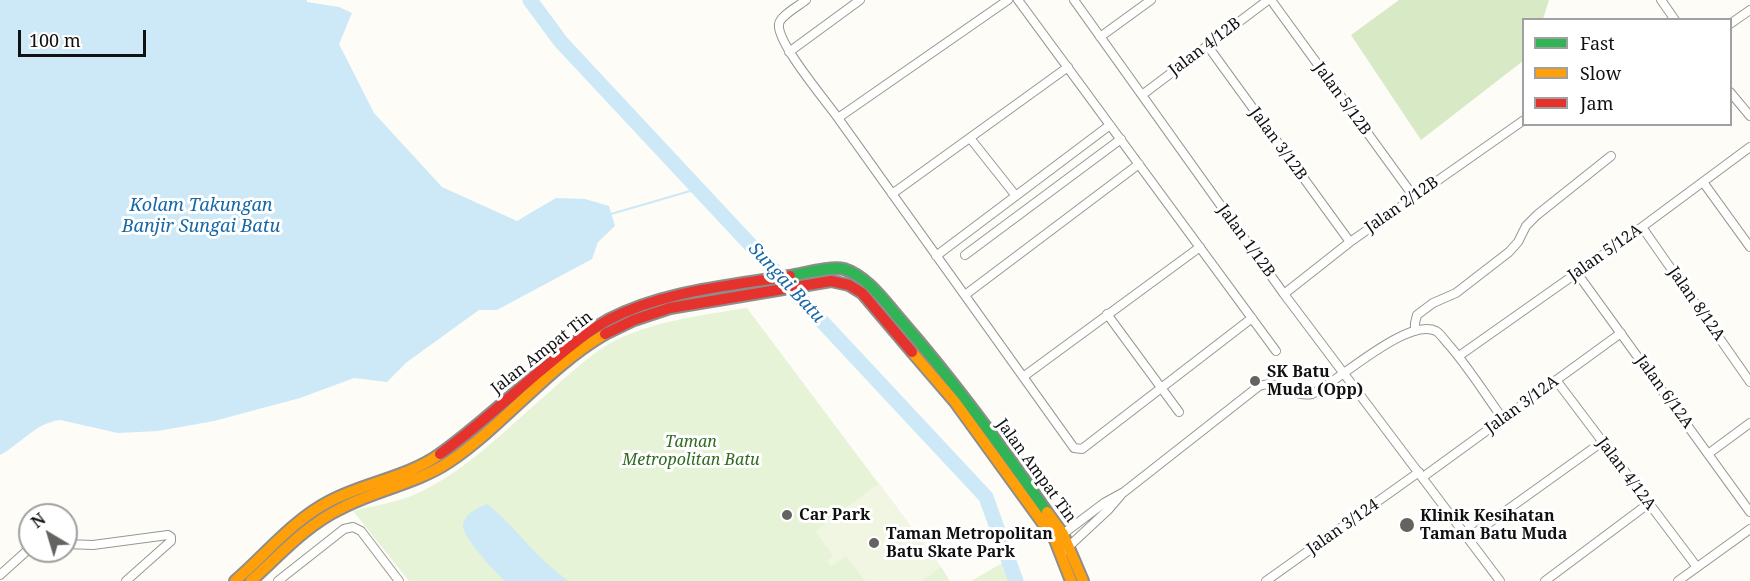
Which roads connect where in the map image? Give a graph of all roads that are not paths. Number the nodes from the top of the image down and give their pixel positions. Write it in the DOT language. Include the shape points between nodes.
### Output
graph roads {
  1 [pos="806,0"];
  2 [pos="860,0"];
  3 [pos="1008,0"];
  4 [pos="1018,0"];
  5 [pos="1074,0"];
  6 [pos="1151,0"];
  7 [pos="1270,0"];
  8 [pos="1661,0"];
  9 [pos="1750,10"];
  10 [pos="1671,18"];
  11 [pos="1732,23"];
  12 [pos="1100,37"];
  13 [pos="1207,45"];
  14 [pos="789,52"];
  15 [pos="1068,67"];
  16 [pos="1732,93"];
  17 [pos="1142,95"];
  18 [pos="1750,116"];
  19 [pos="838,118"];
  20 [pos="1522,121"];
  21 [pos="1110,125"];
  22 [pos="970,138"];
  23 [pos="1121,139"];
  24 [pos="1750,147"];
  25 [pos="1611,156"];
  26 [pos="1139,164"];
  27 [pos="1703,182"];
  28 [pos="1028,187"];
  29 [pos="892,194"];
  30 [pos="1016,196"];
  31 [pos="1414,197"];
  32 [pos="1038,201"];
  33 [pos="1642,227"];
  34 [pos="1350,242"];
  35 [pos="1200,247"];
  36 [pos="1750,247"];
  37 [pos="965,255"];
  38 [pos="936,256"];
  39 [pos="1577,273"];
  40 [pos="1284,294"];
  41 [pos="964,295"];
  42 [pos="1107,314"];
  43 [pos="1252,318"];
  44 [pos="1415,331"];
  45 [pos="1621,333"];
  46 [pos="1276,351"];
  47 [pos="1459,356"];
  48 [pos="1344,373"];
  49 [pos="1023,377"];
  50 [pos="1556,380"];
  51 [pos="1750,382"];
  52 [pos="1161,387"];
  53 [pos="1179,412"];
  54 [pos="1503,419"];
  55 [pos="1750,423"];
  56 [pos="1602,442"];
  57 [pos="1708,454"];
  58 [pos="1422,476"];
  59 [pos="1124,492"];
  60 [pos="336,504"];
  61 [pos="1648,504"];
  62 [pos="1750,512"];
  63 [pos="1750,529"];
  64 [pos="1059,537"];
  65 [pos="1467,538"];
  66 [pos="78,544"];
  67 [pos="1065,550"];
  68 [pos="18,559"];
  69 [pos="1697,567"];
  70 [pos="0,575"];
  71 [pos="126,581"];
  72 [pos="234,581"];
  73 [pos="251,581"];
  74 [pos="278,581"];
  75 [pos="399,581"];
  76 [pos="1071,581"];
  77 [pos="1083,581"];
  78 [pos="1266,581"];
  79 [pos="1500,581"];
  80 [pos="1545,581"];
  81 [pos="1678,581"];
  1 -- 14 [label="street" via="778,24"];
  2 -- 14 [label="street"];
  3 -- 19 [label="street"];
  4 -- 15 [label="street"];
  5 -- 12 [label="street, Jalan 1/12B"];
  6 -- 12 [label="street"];
  7 -- 13 [label="street, Jalan 4/12B"];
  7 -- 31 [label="street, Jalan 5/12B"];
  8 -- 10 [label="street"];
  9 -- 11 [label="street"];
  12 -- 17 [label="street, Jalan 1/12B"];
  13 -- 17 [label="street, Jalan 4/12B"];
  13 -- 34 [label="street, Jalan 3/12B"];
  14 -- 19 [label="street"];
  15 -- 21 [label="street"];
  15 -- 22 [label="street"];
  16 -- 18 [label="street"];
  17 -- 40 [label="street, Jalan 1/12B"];
  19 -- 29 [label="street"];
  20 -- 31 [label="street, Jalan 2/12B"];
  21 -- 23 [label="street"];
  21 -- 28 [label="street"];
  22 -- 29 [label="street"];
  22 -- 30 [label="street"];
  23 -- 26 [label="street"];
  23 -- 32 [label="street"];
  24 -- 27 [label="street, Jalan 5/12A"];
  25 -- 44 [label="street" via="1537,215 1509,252 1456,292 1424,309 1418,315"];
  26 -- 35 [label="street"];
  26 -- 41 [label="street"];
  27 -- 33 [label="street, Jalan 5/12A"];
  27 -- 36 [label="street"];
  28 -- 30 [label="street"];
  28 -- 32 [label="street"];
  29 -- 38 [label="street"];
  30 -- 38 [label="street"];
  31 -- 34 [label="street, Jalan 2/12B"];
  32 -- 37 [label="street"];
  33 -- 39 [label="street, Jalan 5/12A"];
  33 -- 51 [label="street, Jalan 8/12A"];
  34 -- 40 [label="street, Jalan 2/12B"];
  35 -- 42 [label="street"];
  35 -- 43 [label="street"];
  38 -- 41 [label="street"];
  39 -- 45 [label="street, Jalan 6/12A"];
  39 -- 47 [label="street, Jalan 5/12A"];
  40 -- 48 [label="street, Jalan 1/12B"];
  41 -- 49 [label="street"];
  42 -- 49 [label="street"];
  42 -- 52 [label="street"];
  43 -- 46 [label="street"];
  43 -- 52 [label="street"];
  44 -- 47 [label="street" via="1437,332"];
  44 -- 48 [label="street" via="1384,345"];
  45 -- 50 [label="street, Jalan 3/12A"];
  45 -- 57 [label="street, Jalan 6/12A"];
  47 -- 54 [label="street"];
  48 -- 58 [label="street, Jalan 1/12B"];
  48 -- 59 [label="street" via="1306,395 1274,384 1259,386"];
  49 -- 52 [label="street" via="1078,450"];
  50 -- 54 [label="street, Jalan 3/12A"];
  50 -- 56 [label="street, Jalan 4/12A"];
  52 -- 53 [label="street"];
  54 -- 58 [label="street, Jalan 3/12A"];
  55 -- 57 [label="street"];
  56 -- 61 [label="street, Jalan 4/12A"];
  56 -- 65 [label="street"];
  57 -- 62 [label="street, Jalan 6/12A"];
  58 -- 65 [label="street, Jalan 1/12B"];
  58 -- 78 [label="street, Jalan 3/124"];
  59 -- 64 [label="street" via="1104,502"];
  59 -- 67 [label="street"];
  60 -- 64 [label="street, Jalan Ampat Tin" via="410,483 445,465 575,356 646,309 810,279 838,282 862,293 955,402"];
  60 -- 72 [label="street, Jalan Ampat Tin" via="307,516"];
  60 -- 73 [label="street, Jalan Ampat Tin"];
  61 -- 69 [label="street, Jalan 4/12A"];
  61 -- 80 [label="street"];
  63 -- 69 [label="street"];
  64 -- 67 [label="street, Jalan Ampat Tin"];
  65 -- 79 [label="street, Jalan 1/12B"];
  66 -- 71 [label="street" via="171,537"];
  67 -- 76 [label="street, Jalan Ampat Tin"];
  67 -- 77 [label="street, Jalan Ampat Tin"];
  68 -- 70 [label="street"];
  69 -- 81 [label="street"];
  74 -- 75 [label="street" via="344,529 353,527 361,531"];
}
